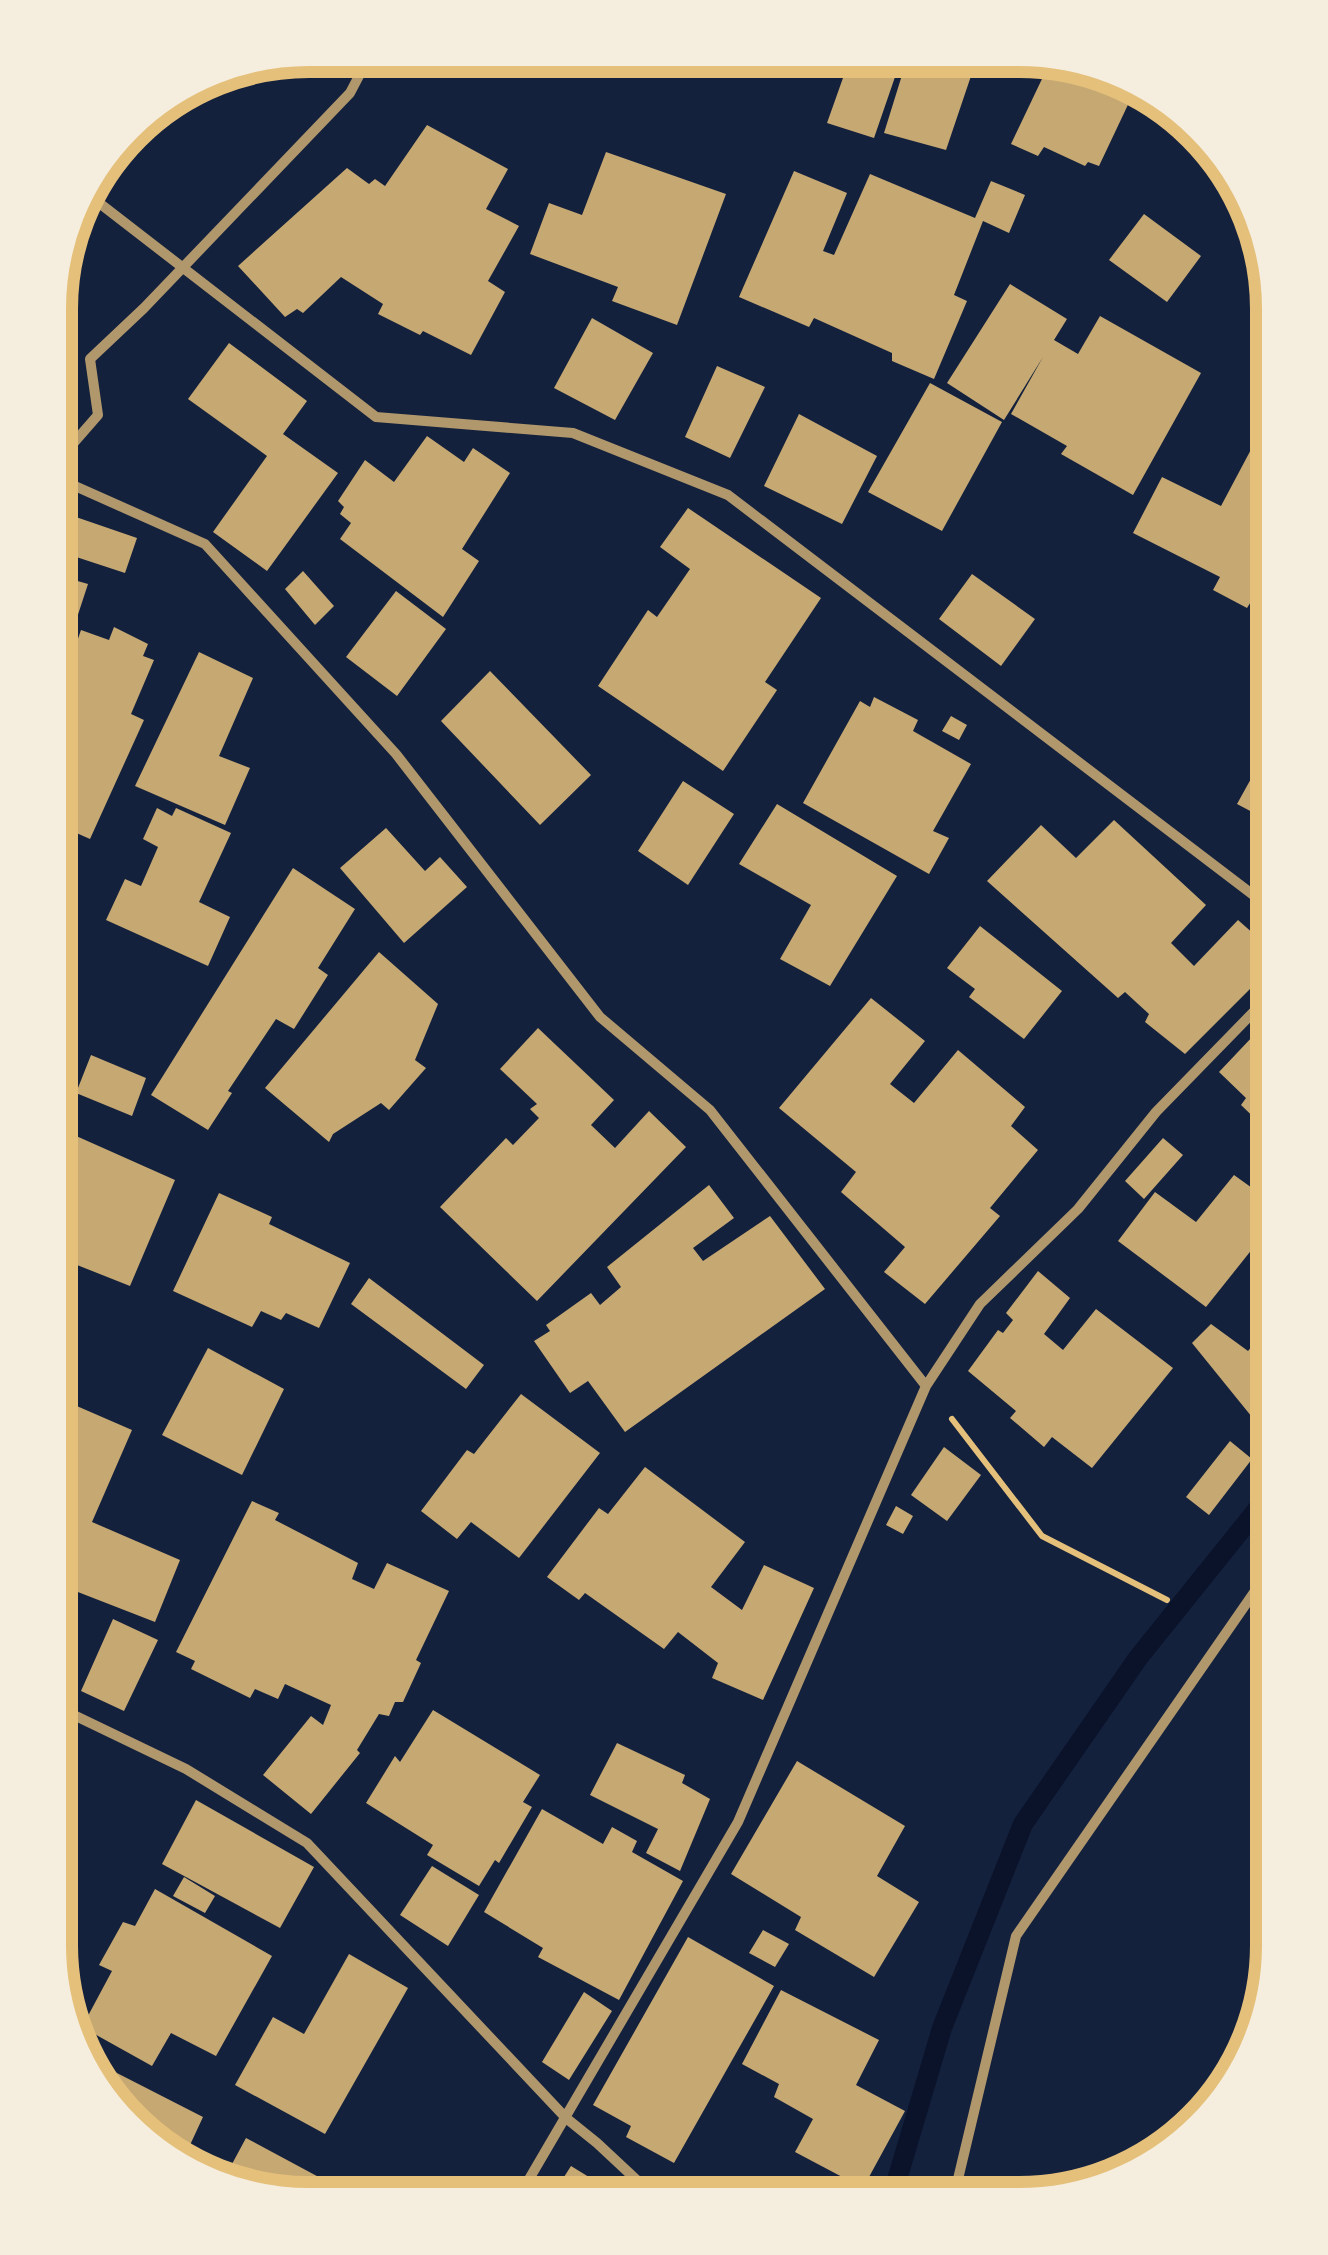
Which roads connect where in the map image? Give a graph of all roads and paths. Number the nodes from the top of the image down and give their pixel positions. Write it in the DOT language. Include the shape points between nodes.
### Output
graph roads {
  1 [pos="362,72"];
  2 [pos="98,203"];
  3 [pos="182,269"];
  4 [pos="72,445"];
  5 [pos="72,485"];
  6 [pos="1256,897"];
  7 [pos="1256,1010"];
  8 [pos="926,1386"];
  9 [pos="1255,1590"];
  10 [pos="1167,1600"];
  11 [pos="72,1714"];
  12 [pos="566,2118"];
  13 [pos="528,2182"];
  14 [pos="638,2182"];
  15 [pos="957,2182"];
  1 -- 3 [label="street" via="350,94"];
  2 -- 3 [label="street"];
  3 -- 4 [label="street" via="90,358 98,416"];
  3 -- 6 [label="street" via="376,417 573,433 728,495"];
  5 -- 8 [label="street" via="205,544 396,754 600,1017 710,1110"];
  7 -- 8 [label="street" via="1156,1112 1078,1209 980,1304"];
  8 -- 10 [label="path" via="1042,1536"];
  8 -- 12 [label="street" via="738,1822"];
  9 -- 15 [label="street" via="1016,1936"];
  11 -- 12 [label="street" via="186,1769 306,1843"];
  12 -- 13 [label="street"];
  12 -- 14 [label="street"];
}
